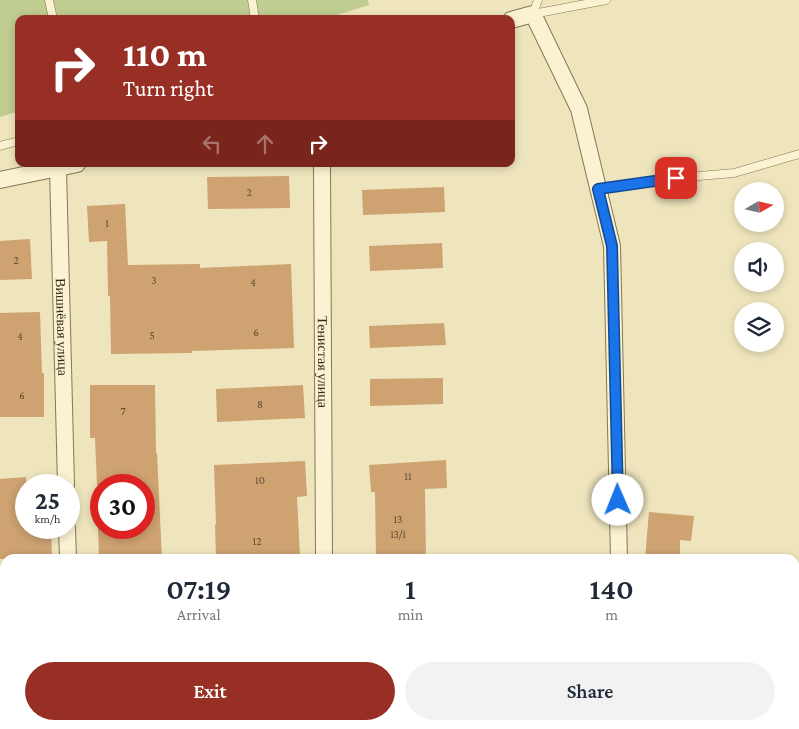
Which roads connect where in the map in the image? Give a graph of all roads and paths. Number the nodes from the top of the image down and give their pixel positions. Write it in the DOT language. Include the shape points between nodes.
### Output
graph roads {
  1 [pos="49,0"];
  2 [pos="252,0"];
  3 [pos="606,0"];
  4 [pos="536,7"];
  5 [pos="52,15"];
  6 [pos="254,15"];
  7 [pos="515,18"];
  8 [pos="15,142"];
  9 [pos="0,146"];
  10 [pos="799,154"];
  11 [pos="63,167"];
  12 [pos="322,167"];
  13 [pos="58,168"];
  14 [pos="0,180"];
  15 [pos="598,189"];
  16 [pos="66,474"];
  17 [pos="67,539"];
  18 [pos="68,554"];
  19 [pos="324,554"];
  20 [pos="619,554"];
  1 -- 5 [label="lane"];
  2 -- 6 [label="lane"];
  3 -- 4 [label="lane"];
  4 -- 7 [label="street"];
  4 -- 15 [label="street" via="579,109"];
  8 -- 9 [label="lane"];
  10 -- 15 [label="lane" via="734,173"];
  11 -- 13 [label="street"];
  12 -- 19 [label="street, Тенистая улица"];
  13 -- 14 [label="street"];
  13 -- 16 [label="street, Вишнёвая улица"];
  15 -- 20 [label="street" via="612,246"];
  17 -- 18 [label="street"];
}
